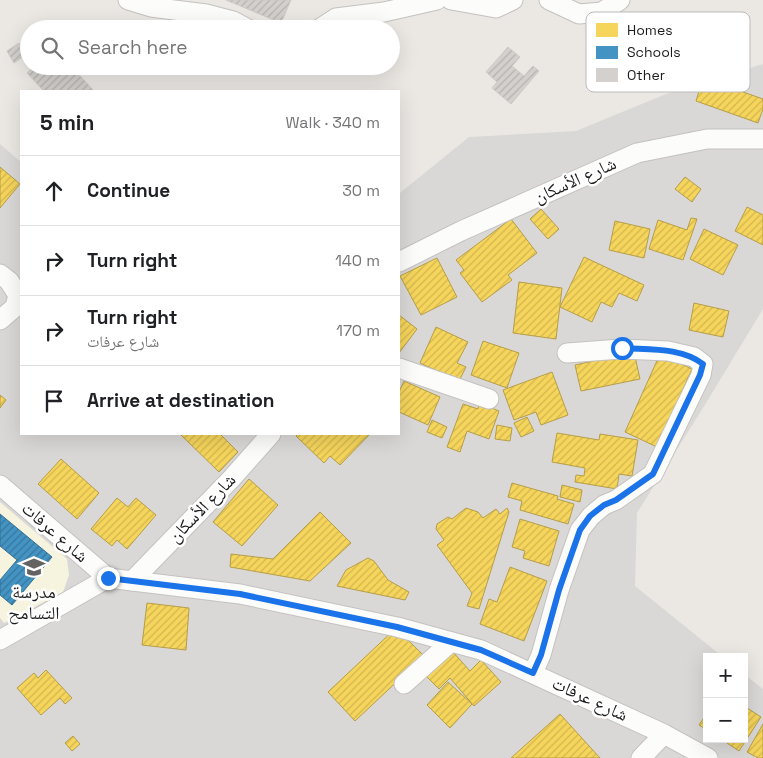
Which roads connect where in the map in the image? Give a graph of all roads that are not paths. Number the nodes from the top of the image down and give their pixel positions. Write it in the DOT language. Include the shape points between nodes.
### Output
graph roads {
  1 [pos="128,0"];
  2 [pos="437,0"];
  3 [pos="451,0"];
  4 [pos="513,0"];
  5 [pos="550,0"];
  6 [pos="620,0"];
  7 [pos="602,12"];
  8 [pos="586,13"];
  9 [pos="229,20"];
  10 [pos="333,20"];
  11 [pos="763,139"];
  12 [pos="400,262"];
  13 [pos="0,274"];
  14 [pos="18,311"];
  15 [pos="0,320"];
  16 [pos="567,352"];
  17 [pos="400,368"];
  18 [pos="488,399"];
  19 [pos="270,435"];
  20 [pos="0,485"];
  21 [pos="108,578"];
  22 [pos="132,581"];
  23 [pos="0,640"];
  24 [pos="450,642"];
  25 [pos="533,673"];
  26 [pos="404,684"];
  27 [pos="664,734"];
  28 [pos="641,758"];
  29 [pos="708,758"];
  1 -- 9 [label="street" via="151,8"];
  2 -- 10 [label="street"];
  3 -- 4 [label="street" via="496,8"];
  5 -- 8 [label="street" via="579,14"];
  6 -- 7 [label="street"];
  11 -- 12 [label="street, شارع الأسكان" via="707,139 638,153"];
  13 -- 14 [label="street" via="18,295"];
  14 -- 15 [label="street"];
  16 -- 25 [label="street" via="622,348 668,351 694,357 703,364 653,474 604,505 580,530"];
  17 -- 18 [label="street"];
  19 -- 22 [label="street, شارع الأسكان"];
  20 -- 21 [label="street, شارع عرفات"];
  21 -- 22 [label="street, شارع عرفات"];
  21 -- 23 [label="street"];
  22 -- 24 [label="street, شارع عرفات" via="240,594 397,627"];
  24 -- 25 [label="street, شارع عرفات" via="481,650"];
  24 -- 26 [label="street"];
  25 -- 27 [label="street, شارع عرفات"];
  27 -- 28 [label="street"];
  27 -- 29 [label="street, شارع عرفات"];
}
